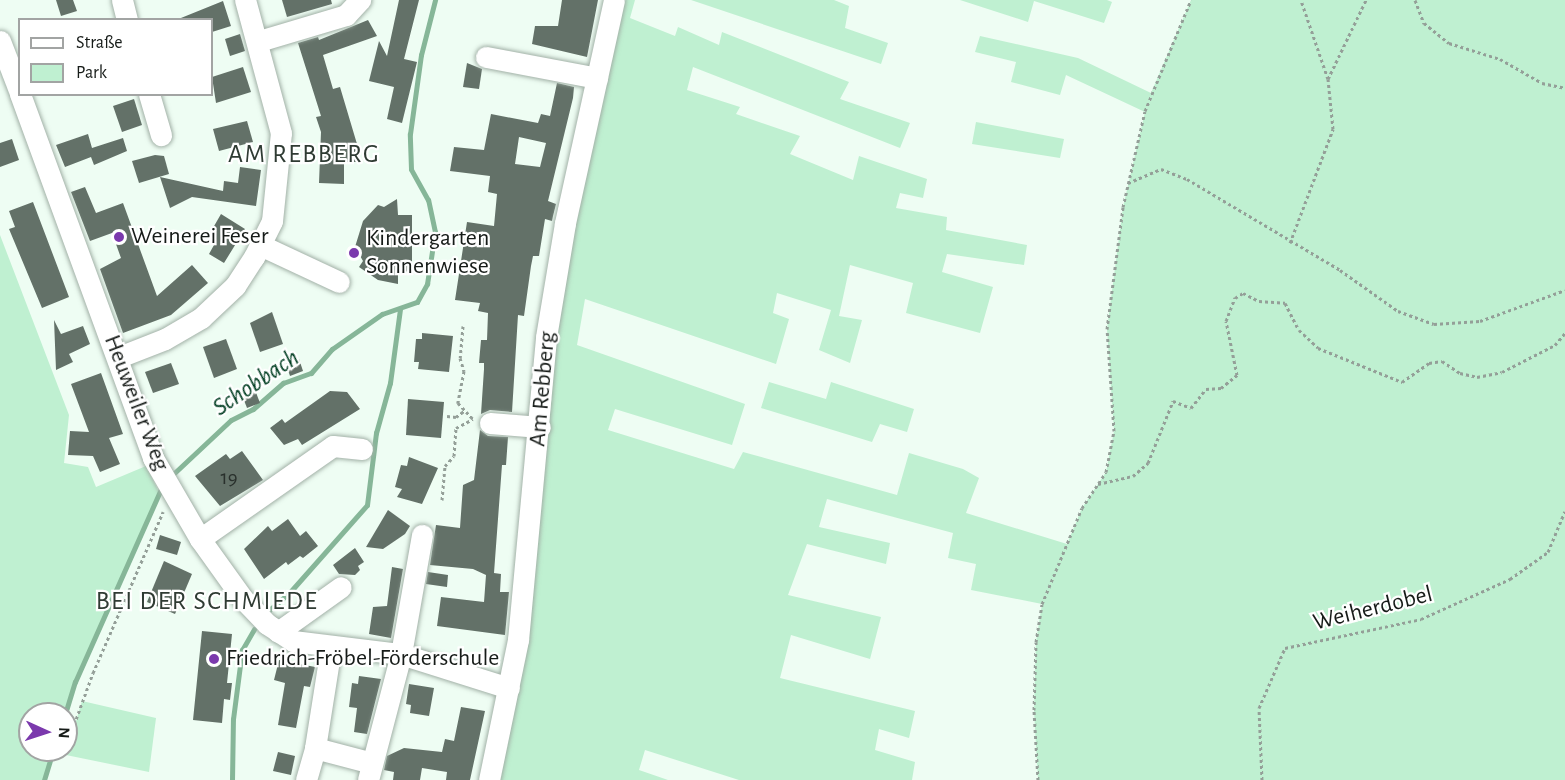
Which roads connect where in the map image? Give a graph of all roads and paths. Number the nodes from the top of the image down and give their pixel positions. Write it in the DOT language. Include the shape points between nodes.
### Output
graph roads {
  1 [pos="122,0"];
  2 [pos="246,0"];
  3 [pos="360,0"];
  4 [pos="614,0"];
  5 [pos="1191,0"];
  6 [pos="1301,0"];
  7 [pos="1366,0"];
  8 [pos="1415,0"];
  9 [pos="127,18"];
  10 [pos="0,41"];
  11 [pos="259,41"];
  12 [pos="486,57"];
  13 [pos="597,78"];
  14 [pos="1328,79"];
  15 [pos="1565,88"];
  16 [pos="18,89"];
  17 [pos="21,96"];
  18 [pos="150,96"];
  19 [pos="161,135"];
  20 [pos="1128,183"];
  21 [pos="1290,243"];
  22 [pos="260,245"];
  23 [pos="339,282"];
  24 [pos="1565,290"];
  25 [pos="463,326"];
  26 [pos="1565,333"];
  27 [pos="119,357"];
  28 [pos="464,411"];
  29 [pos="447,416"];
  30 [pos="456,417"];
  31 [pos="481,421"];
  32 [pos="463,423"];
  33 [pos="540,427"];
  34 [pos="362,449"];
  35 [pos="1098,484"];
  36 [pos="172,492"];
  37 [pos="442,500"];
  38 [pos="1565,512"];
  39 [pos="422,535"];
  40 [pos="201,539"];
  41 [pos="341,587"];
  42 [pos="278,632"];
  43 [pos="331,647"];
  44 [pos="401,654"];
  45 [pos="509,688"];
  46 [pos="78,714"];
  47 [pos="315,748"];
  48 [pos="370,772"];
  49 [pos="306,780"];
  50 [pos="489,780"];
  51 [pos="1038,780"];
  52 [pos="1262,780"];
  1 -- 9 [label="street"];
  2 -- 11 [label="street"];
  3 -- 11 [label="street" via="346,15"];
  4 -- 13 [label="street, Am Rebberg"];
  5 -- 20 [label="path" via="1152,93"];
  6 -- 14 [label="path"];
  7 -- 14 [label="path"];
  8 -- 15 [label="path" via="1424,24 1449,43 1500,59 1542,83"];
  10 -- 16 [label="street, Heuweiler Weg"];
  11 -- 22 [label="street" via="281,133 272,220"];
  12 -- 13 [label="street"];
  13 -- 33 [label="street, Am Rebberg" via="548,326"];
  14 -- 21 [label="path" via="1333,129"];
  17 -- 27 [label="street, Heuweiler Weg"];
  18 -- 19 [label="street"];
  20 -- 21 [label="path" via="1161,169 1187,179"];
  20 -- 35 [label="path" via="1107,329 1114,431 1106,472"];
  21 -- 24 [label="path" via="1340,270 1398,311 1434,324 1480,321"];
  22 -- 23 [label="street"];
  22 -- 27 [label="street" via="235,286 201,318 165,339"];
  25 -- 28 [label="path" via="460,358 464,371 458,403"];
  26 -- 35 [label="path" via="1555,345 1502,372 1477,377 1460,373 1442,361 1429,363 1402,382 1318,348 1299,330 1285,303 1259,301 1243,293 1235,298 1226,321 1237,375 1221,388 1206,389 1191,408 1173,401 1148,463 1133,477"];
  27 -- 36 [label="street, Heuweiler Weg" via="160,471"];
  28 -- 30 [label="path"];
  28 -- 31 [label="path"];
  29 -- 30 [label="path"];
  30 -- 32 [label="path"];
  31 -- 32 [label="path"];
  31 -- 33 [label="street"];
  32 -- 37 [label="path" via="456,428 454,456 445,466"];
  33 -- 45 [label="street, Am Rebberg" via="518,640"];
  34 -- 40 [label="street" via="333,446"];
  35 -- 51 [label="path" via="1082,508 1042,604 1036,642 1034,710"];
  36 -- 40 [label="street, Heuweiler Weg"];
  36 -- 46 [label="path"];
  38 -- 52 [label="path, Weiherdobel" via="1548,552 1510,579 1421,619 1286,648 1259,708"];
  39 -- 44 [label="street"];
  40 -- 42 [label="street, Heuweiler Weg" via="243,599"];
  41 -- 42 [label="street"];
  42 -- 43 [label="street, Heuweiler Weg" via="293,641"];
  43 -- 44 [label="street, Heuweiler Weg"];
  43 -- 47 [label="street"];
  44 -- 45 [label="street, Heuweiler Weg"];
  44 -- 48 [label="street"];
  45 -- 50 [label="street, Am Rebberg"];
  47 -- 48 [label="street"];
  47 -- 49 [label="street"];
}
